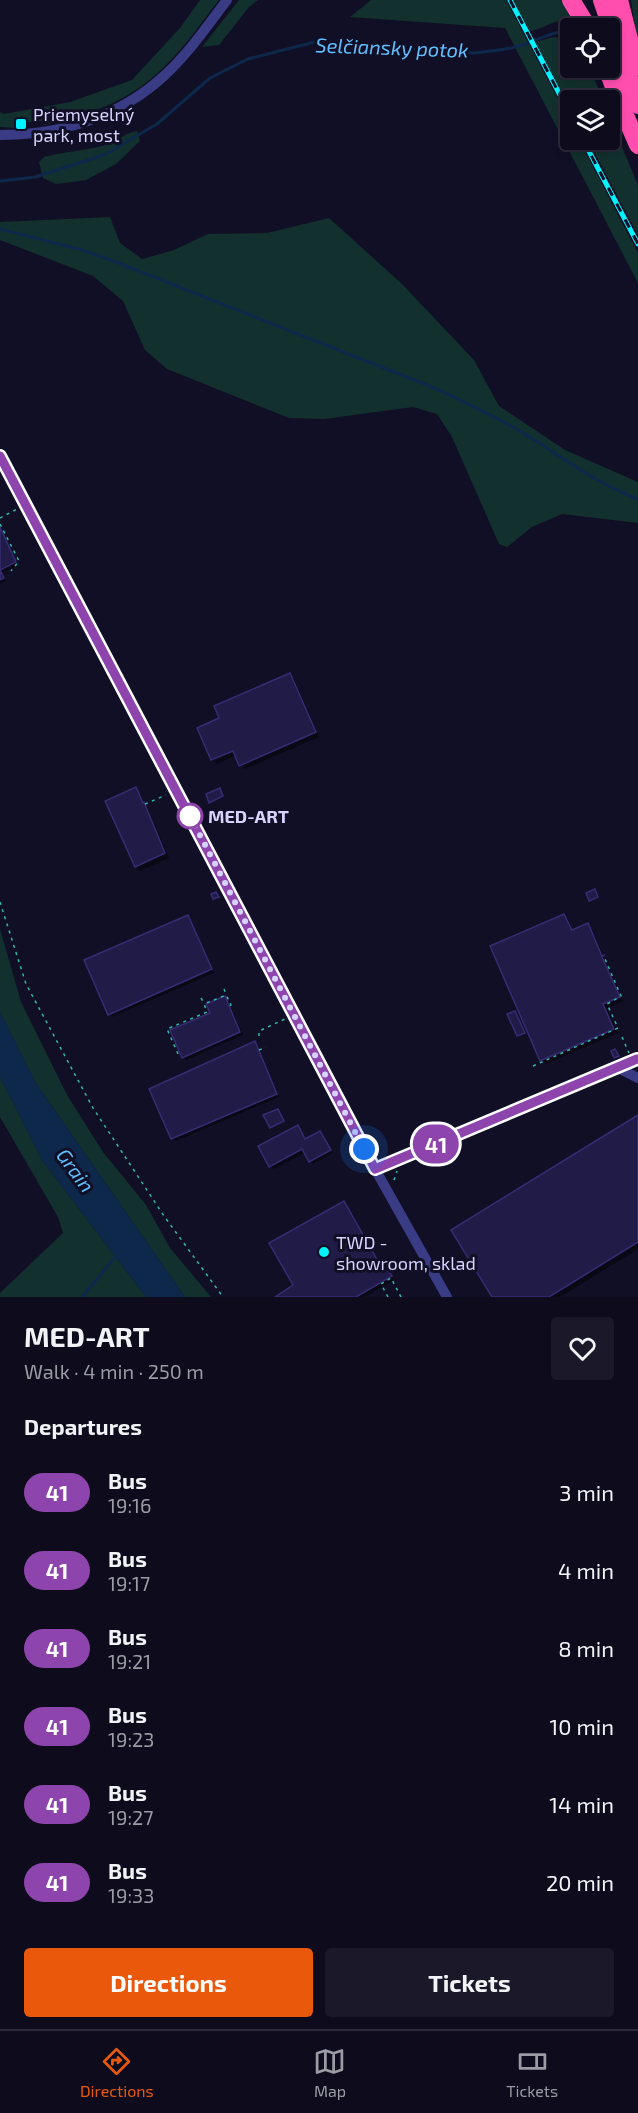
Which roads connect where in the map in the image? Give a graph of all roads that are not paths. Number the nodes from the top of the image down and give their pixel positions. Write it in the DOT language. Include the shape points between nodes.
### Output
graph roads {
  1 [pos="227,0"];
  2 [pos="572,0"];
  3 [pos="585,0"];
  4 [pos="602,0"];
  5 [pos="619,0"];
  6 [pos="582,18"];
  7 [pos="591,18"];
  8 [pos="612,78"];
  9 [pos="638,103"];
  10 [pos="0,135"];
  11 [pos="638,146"];
  12 [pos="0,456"];
  13 [pos="634,1057"];
  14 [pos="618,1068"];
  15 [pos="638,1077"];
  16 [pos="375,1169"];
  17 [pos="447,1297"];
  1 -- 10 [label="street" via="178,62 133,100 66,128"];
  2 -- 6 [label="highway"];
  3 -- 7 [label="highway"];
  4 -- 9 [label="highway"];
  5 -- 9 [label="highway" via="636,66"];
  8 -- 11 [label="highway"];
  12 -- 16 [label="street"];
  13 -- 14 [label="street"];
  14 -- 15 [label="street"];
  14 -- 16 [label="street"];
  16 -- 17 [label="street"];
}
